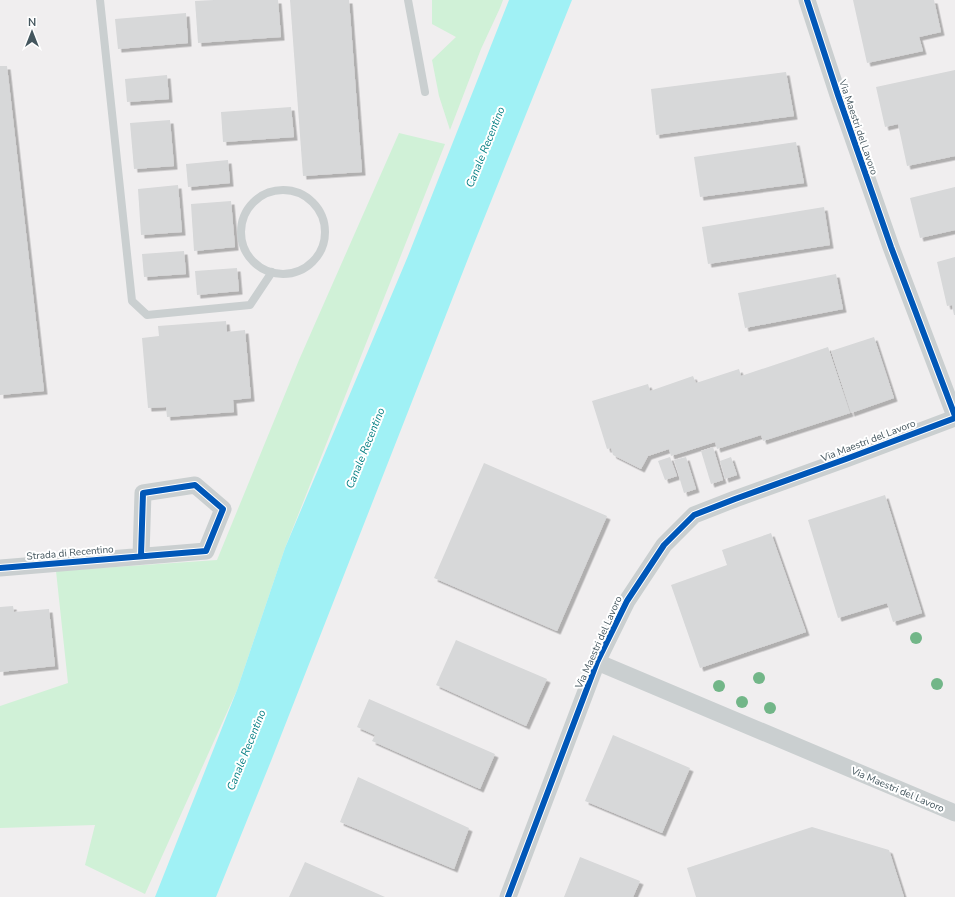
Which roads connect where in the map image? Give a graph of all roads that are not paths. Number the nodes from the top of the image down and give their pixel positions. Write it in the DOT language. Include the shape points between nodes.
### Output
graph roads {
  1 [pos="100,0"];
  2 [pos="106,0"];
  3 [pos="408,0"];
  4 [pos="807,0"];
  5 [pos="425,92"];
  6 [pos="272,272"];
  7 [pos="955,417"];
  8 [pos="141,556"];
  9 [pos="0,568"];
  10 [pos="598,662"];
  11 [pos="955,813"];
  12 [pos="508,897"];
  1 -- 2 [label="lane"];
  1 -- 6 [label="lane" via="132,301 147,314 250,305"];
  3 -- 5 [label="lane"];
  4 -- 7 [label="street, Via Maestri del Lavoro" via="891,247"];
  6 -- 6 [label="lane" via="259,266 249,256 242,244 242,223 251,204 262,196 275,191 289,190 313,203 321,214 325,227 324,241 310,264 298,271 285,274"];
  7 -- 10 [label="street, Via Maestri del Lavoro" via="694,515 664,545 627,601"];
  8 -- 8 [label="street, Strada di Recentino" via="206,551 223,509 195,485 143,493"];
  8 -- 9 [label="street, Strada di Recentino"];
  10 -- 11 [label="street, Via Maestri del Lavoro"];
  10 -- 12 [label="street, Via Maestri del Lavoro"];
}
